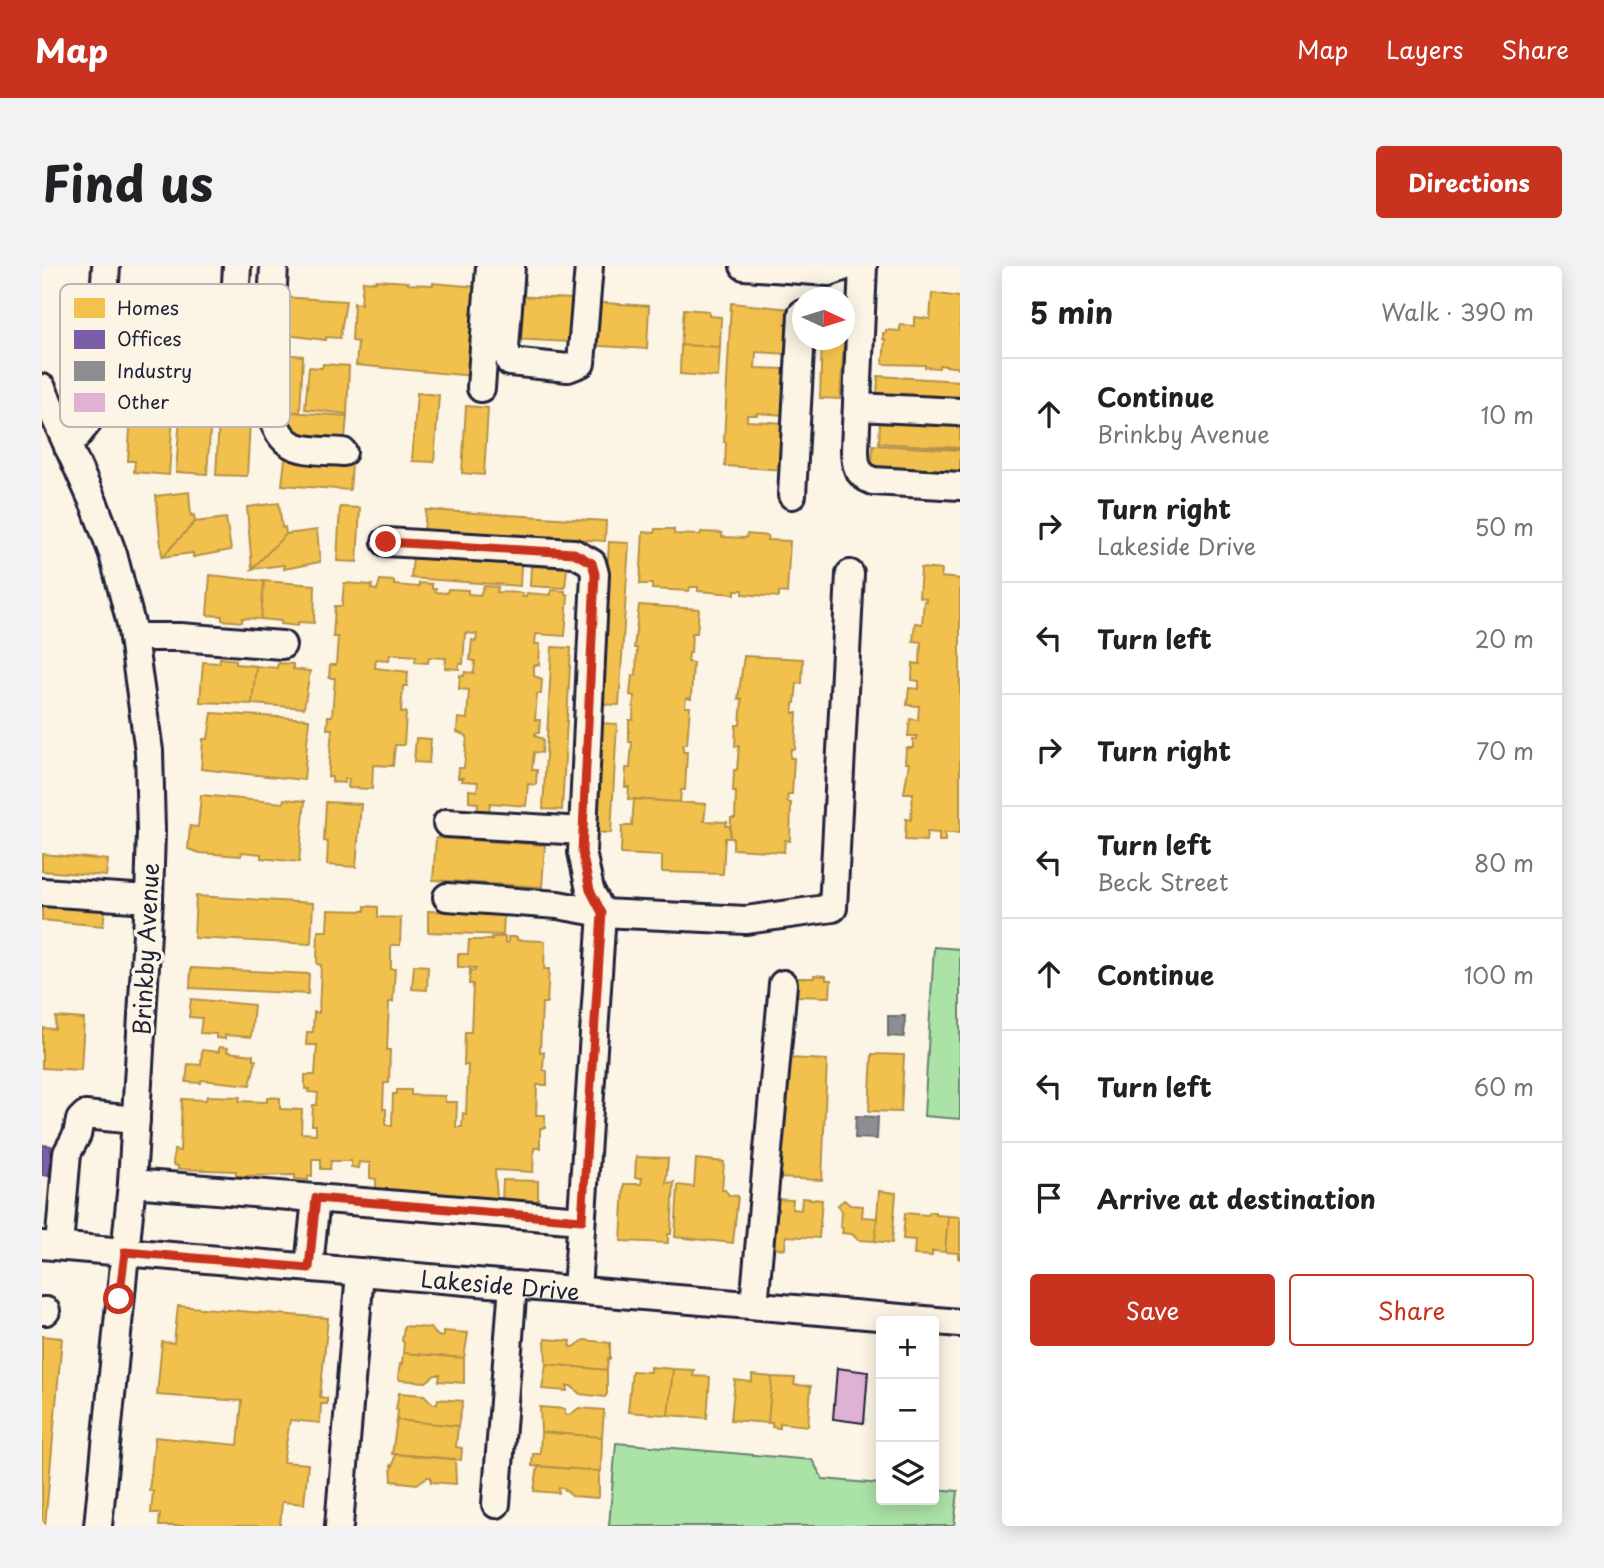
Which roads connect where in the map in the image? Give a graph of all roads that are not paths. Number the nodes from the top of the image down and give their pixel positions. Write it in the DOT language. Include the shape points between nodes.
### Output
graph roads {
  1 [pos="107,266"];
  2 [pos="237,266"];
  3 [pos="274,266"];
  4 [pos="490,266"];
  5 [pos="511,266"];
  6 [pos="589,266"];
  7 [pos="744,266"];
  8 [pos="846,266"];
  9 [pos="863,266"];
  10 [pos="800,269"];
  11 [pos="106,284"];
  12 [pos="236,284"];
  13 [pos="273,284"];
  14 [pos="802,287"];
  15 [pos="801,350"];
  16 [pos="42,388"];
  17 [pos="481,388"];
  18 [pos="857,407"];
  19 [pos="960,412"];
  20 [pos="84,427"];
  21 [pos="276,427"];
  22 [pos="68,447"];
  23 [pos="343,452"];
  24 [pos="960,486"];
  25 [pos="792,495"];
  26 [pos="386,542"];
  27 [pos="850,574"];
  28 [pos="133,637"];
  29 [pos="282,645"];
  30 [pos="447,822"];
  31 [pos="583,831"];
  32 [pos="42,892"];
  33 [pos="447,897"];
  34 [pos="149,899"];
  35 [pos="602,913"];
  36 [pos="783,984"];
  37 [pos="136,1120"];
  38 [pos="132,1183"];
  39 [pos="316,1198"];
  40 [pos="582,1220"];
  41 [pos="50,1246"];
  42 [pos="125,1252"];
  43 [pos="309,1268"];
  44 [pos="360,1272"];
  45 [pos="513,1284"];
  46 [pos="577,1290"];
  47 [pos="754,1305"];
  48 [pos="960,1323"];
  49 [pos="496,1504"];
  50 [pos="98,1526"];
  51 [pos="339,1526"];
  1 -- 11 [label="street"];
  2 -- 12 [label="street"];
  3 -- 13 [label="street"];
  4 -- 17 [label="street"];
  5 -- 6 [label="street" via="505,348 510,362 568,368 581,363"];
  7 -- 10 [label="street"];
  8 -- 10 [label="street" via="829,272"];
  9 -- 18 [label="street"];
  10 -- 14 [label="street"];
  15 -- 25 [label="street"];
  16 -- 22 [label="street, Brinkby Avenue"];
  18 -- 19 [label="street"];
  18 -- 24 [label="street" via="855,461 864,477"];
  20 -- 22 [label="street"];
  21 -- 23 [label="street" via="284,441 297,449"];
  22 -- 28 [label="street, Brinkby Avenue" via="113,554"];
  26 -- 31 [label="street" via="574,553 592,563"];
  27 -- 35 [label="street" via="833,908 746,920"];
  28 -- 29 [label="street"];
  28 -- 34 [label="street, Brinkby Avenue" via="149,751"];
  30 -- 31 [label="street"];
  31 -- 35 [label="street" via="590,890"];
  32 -- 34 [label="street"];
  33 -- 35 [label="street"];
  34 -- 37 [label="street, Brinkby Avenue"];
  35 -- 40 [label="street"];
  36 -- 47 [label="street"];
  37 -- 38 [label="street, Brinkby Avenue"];
  37 -- 41 [label="street" via="85,1115 80,1120 67,1153"];
  38 -- 39 [label="street"];
  38 -- 42 [label="street, Brinkby Avenue"];
  39 -- 40 [label="street"];
  39 -- 43 [label="street"];
  40 -- 46 [label="street"];
  41 -- 42 [label="street, Lakeside Drive"];
  42 -- 43 [label="street, Lakeside Drive"];
  42 -- 50 [label="street, Brinkby Avenue"];
  43 -- 44 [label="street, Lakeside Drive"];
  44 -- 45 [label="street, Lakeside Drive"];
  44 -- 51 [label="street"];
  45 -- 46 [label="street, Lakeside Drive"];
  45 -- 49 [label="street"];
  46 -- 47 [label="street, Lakeside Drive"];
  47 -- 48 [label="street, Lakeside Drive"];
}
